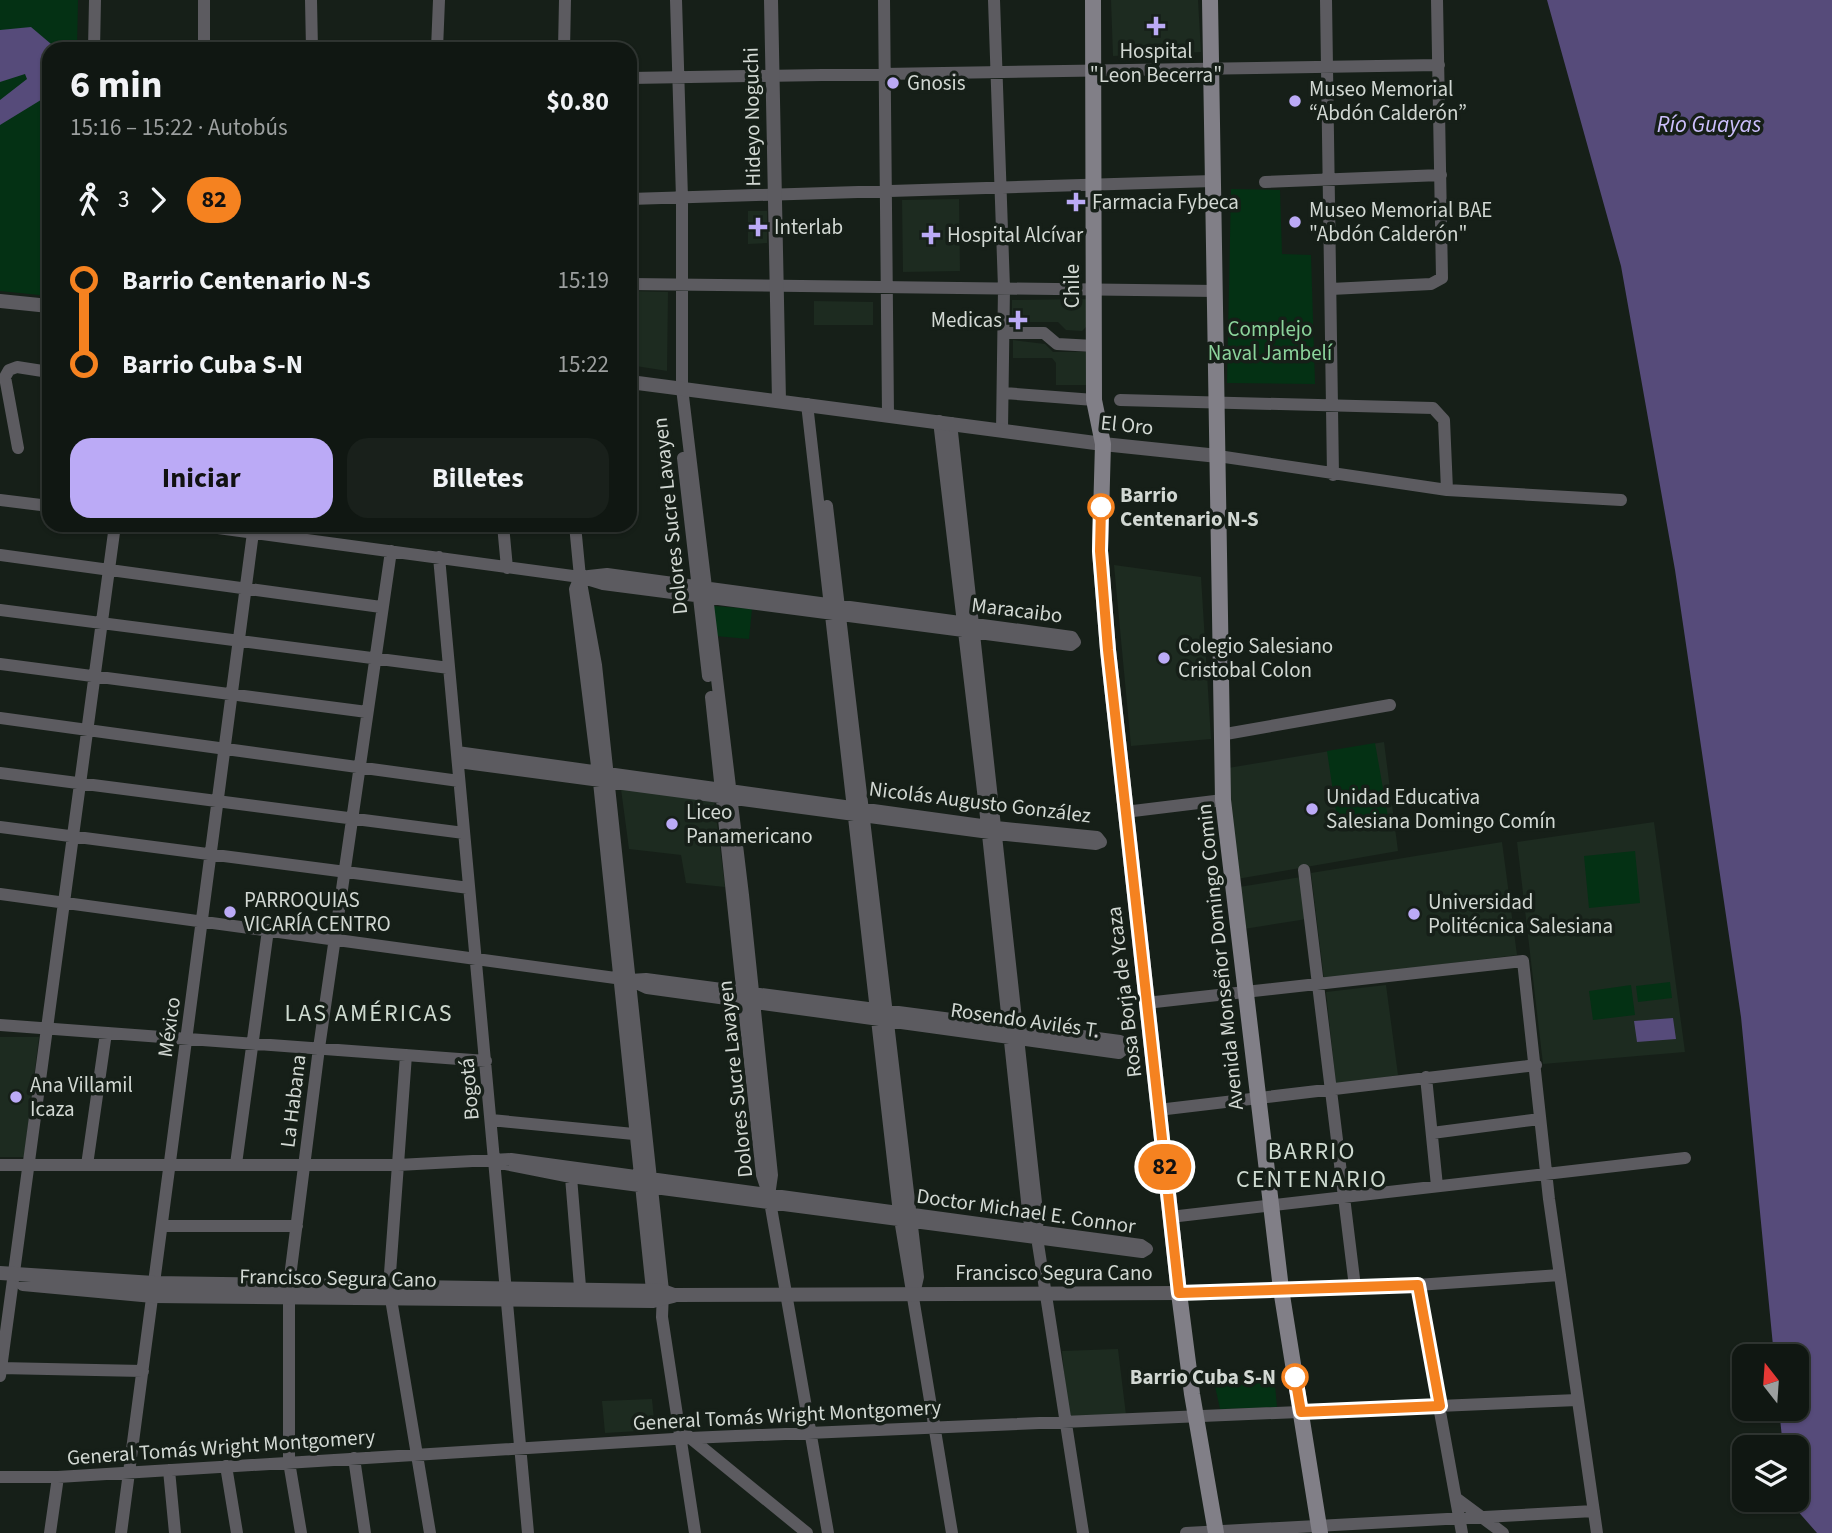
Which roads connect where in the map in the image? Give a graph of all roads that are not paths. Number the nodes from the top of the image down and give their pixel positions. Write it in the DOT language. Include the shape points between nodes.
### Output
graph roads {
  1 [pos="95,0"];
  2 [pos="204,0"];
  3 [pos="312,0"];
  4 [pos="439,0"];
  5 [pos="565,0"];
  6 [pos="677,0"];
  7 [pos="771,0"];
  8 [pos="884,0"];
  9 [pos="994,0"];
  10 [pos="1093,0"];
  11 [pos="1210,0"];
  12 [pos="1326,0"];
  13 [pos="1437,0"];
  14 [pos="94,42"];
  15 [pos="204,42"];
  16 [pos="312,42"];
  17 [pos="437,42"];
  18 [pos="564,42"];
  19 [pos="1439,64"];
  20 [pos="1327,67"];
  21 [pos="1212,68"];
  22 [pos="1093,71"];
  23 [pos="996,72"];
  24 [pos="885,74"];
  25 [pos="773,76"];
  26 [pos="680,77"];
  27 [pos="637,78"];
  28 [pos="1441,175"];
  29 [pos="1329,180"];
  30 [pos="1213,181"];
  31 [pos="1265,182"];
  32 [pos="1093,185"];
  33 [pos="1000,188"];
  34 [pos="887,191"];
  35 [pos="775,195"];
  36 [pos="682,198"];
  37 [pos="637,199"];
  38 [pos="637,284"];
  39 [pos="680,285"];
  40 [pos="776,285"];
  41 [pos="888,287"];
  42 [pos="1004,288"];
  43 [pos="1331,289"];
  44 [pos="1093,291"];
  45 [pos="1216,291"];
  46 [pos="0,301"];
  47 [pos="42,305"];
  48 [pos="1004,333"];
  49 [pos="1094,346"];
  50 [pos="42,371"];
  51 [pos="637,383"];
  52 [pos="681,388"];
  53 [pos="1004,393"];
  54 [pos="1094,400"];
  55 [pos="1120,400"];
  56 [pos="779,401"];
  57 [pos="1217,404"];
  58 [pos="811,405"];
  59 [pos="1333,407"];
  60 [pos="888,415"];
  61 [pos="945,422"];
  62 [pos="1002,430"];
  63 [pos="1102,444"];
  64 [pos="19,448"];
  65 [pos="1218,456"];
  66 [pos="1333,475"];
  67 [pos="1447,489"];
  68 [pos="0,500"];
  69 [pos="1621,500"];
  70 [pos="42,505"];
  71 [pos="114,532"];
  72 [pos="254,532"];
  73 [pos="273,532"];
  74 [pos="504,532"];
  75 [pos="576,532"];
  76 [pos="391,551"];
  77 [pos="0,555"];
  78 [pos="439,557"];
  79 [pos="507,568"];
  80 [pos="109,571"];
  81 [pos="580,577"];
  82 [pos="246,590"];
  83 [pos="702,592"];
  84 [pos="382,607"];
  85 [pos="0,610"];
  86 [pos="835,610"];
  87 [pos="102,624"];
  88 [pos="969,628"];
  89 [pos="239,642"];
  90 [pos="374,660"];
  91 [pos="0,664"];
  92 [pos="449,668"];
  93 [pos="95,677"];
  94 [pos="232,694"];
  95 [pos="1390,705"];
  96 [pos="367,712"];
  97 [pos="0,718"];
  98 [pos="87,731"];
  99 [pos="1220,735"];
  100 [pos="225,749"];
  101 [pos="457,757"];
  102 [pos="359,768"];
  103 [pos="0,773"];
  104 [pos="603,778"];
  105 [pos="460,781"];
  106 [pos="80,783"];
  107 [pos="727,793"];
  108 [pos="1223,800"];
  109 [pos="218,802"];
  110 [pos="859,810"];
  111 [pos="1125,812"];
  112 [pos="353,818"];
  113 [pos="0,827"];
  114 [pos="992,830"];
  115 [pos="464,833"];
  116 [pos="73,837"];
  117 [pos="211,856"];
  118 [pos="1304,870"];
  119 [pos="346,873"];
  120 [pos="469,888"];
  121 [pos="0,894"];
  122 [pos="64,902"];
  123 [pos="202,921"];
  124 [pos="268,930"];
  125 [pos="336,940"];
  126 [pos="476,959"];
  127 [pos="625,980"];
  128 [pos="1318,983"];
  129 [pos="1243,991"];
  130 [pos="749,996"];
  131 [pos="1146,1003"];
  132 [pos="882,1015"];
  133 [pos="0,1025"];
  134 [pos="47,1028"];
  135 [pos="1013,1032"];
  136 [pos="106,1033"];
  137 [pos="187,1039"];
  138 [pos="251,1044"];
  139 [pos="319,1048"];
  140 [pos="406,1055"];
  141 [pos="485,1061"];
  142 [pos="1536,1065"];
  143 [pos="1426,1077"];
  144 [pos="1331,1088"];
  145 [pos="1257,1096"];
  146 [pos="1158,1110"];
  147 [pos="1540,1119"];
  148 [pos="491,1121"];
  149 [pos="1432,1132"];
  150 [pos="641,1135"];
  151 [pos="1685,1158"];
  152 [pos="495,1162"];
  153 [pos="236,1164"];
  154 [pos="0,1165"];
  155 [pos="29,1165"];
  156 [pos="87,1165"];
  157 [pos="304,1165"];
  158 [pos="398,1165"];
  159 [pos="170,1166"];
  160 [pos="1546,1176"];
  161 [pos="571,1177"];
  162 [pos="646,1181"];
  163 [pos="1437,1186"];
  164 [pos="1344,1197"];
  165 [pos="770,1200"];
  166 [pos="1271,1206"];
  167 [pos="1170,1217"];
  168 [pos="905,1218"];
  169 [pos="162,1226"];
  170 [pos="297,1226"];
  171 [pos="1037,1235"];
  172 [pos="1560,1275"];
  173 [pos="7,1278"];
  174 [pos="1418,1285"];
  175 [pos="1355,1287"];
  176 [pos="1281,1289"];
  177 [pos="153,1290"];
  178 [pos="289,1292"];
  179 [pos="784,1293"];
  180 [pos="1045,1293"];
  181 [pos="1179,1293"];
  182 [pos="390,1294"];
  183 [pos="580,1294"];
  184 [pos="914,1294"];
  185 [pos="507,1295"];
  186 [pos="662,1296"];
  187 [pos="0,1370"];
  188 [pos="143,1371"];
  189 [pos="1577,1400"];
  190 [pos="1440,1406"];
  191 [pos="1301,1412"];
  192 [pos="1196,1416"];
  193 [pos="1065,1422"];
  194 [pos="936,1427"];
  195 [pos="810,1434"];
  196 [pos="682,1435"];
  197 [pos="520,1448"];
  198 [pos="415,1455"];
  199 [pos="354,1458"];
  200 [pos="289,1462"];
  201 [pos="226,1466"];
  202 [pos="169,1469"];
  203 [pos="129,1472"];
  204 [pos="0,1477"];
  205 [pos="58,1477"];
  206 [pos="1456,1498"];
  207 [pos="1594,1511"];
  208 [pos="1460,1518"];
  209 [pos="1483,1518"];
  210 [pos="1319,1529"];
  211 [pos="1216,1532"];
  212 [pos="50,1533"];
  213 [pos="121,1533"];
  214 [pos="174,1533"];
  215 [pos="237,1533"];
  216 [pos="301,1533"];
  217 [pos="365,1533"];
  218 [pos="430,1533"];
  219 [pos="528,1533"];
  220 [pos="695,1533"];
  221 [pos="807,1533"];
  222 [pos="828,1533"];
  223 [pos="952,1533"];
  224 [pos="1083,1533"];
  225 [pos="1186,1533"];
  226 [pos="1462,1533"];
  227 [pos="1503,1533"];
  228 [pos="1597,1533"];
  1 -- 14 [label="street"];
  2 -- 15 [label="street"];
  3 -- 16 [label="street"];
  4 -- 17 [label="street"];
  5 -- 18 [label="street"];
  6 -- 26 [label="street, Dolores Sucre Lavayen"];
  7 -- 25 [label="street, Hideyo Noguchi"];
  8 -- 24 [label="street"];
  9 -- 23 [label="street"];
  10 -- 22 [label="main road, Chile"];
  11 -- 21 [label="main road, Avenida Monseñor Domingo Comin"];
  12 -- 20 [label="street"];
  13 -- 19 [label="street"];
  19 -- 20 [label="street"];
  19 -- 28 [label="street"];
  20 -- 21 [label="street"];
  20 -- 29 [label="street"];
  21 -- 22 [label="street"];
  21 -- 30 [label="main road, Avenida Monseñor Domingo Comin"];
  22 -- 23 [label="street"];
  22 -- 32 [label="main road, Chile"];
  23 -- 24 [label="street"];
  23 -- 33 [label="street"];
  24 -- 25 [label="street"];
  24 -- 34 [label="street"];
  25 -- 26 [label="street"];
  25 -- 35 [label="street, Hideyo Noguchi"];
  26 -- 27 [label="street"];
  26 -- 36 [label="street, Dolores Sucre Lavayen"];
  28 -- 29 [label="street"];
  28 -- 43 [label="street" via="1444,270 1439,282"];
  29 -- 31 [label="street"];
  29 -- 43 [label="street"];
  30 -- 32 [label="street"];
  30 -- 45 [label="main road, Avenida Monseñor Domingo Comin"];
  32 -- 33 [label="street"];
  32 -- 44 [label="main road, Chile"];
  33 -- 34 [label="street"];
  33 -- 42 [label="street"];
  34 -- 35 [label="street"];
  34 -- 41 [label="street"];
  35 -- 36 [label="street"];
  35 -- 40 [label="street, Hideyo Noguchi"];
  36 -- 37 [label="street"];
  36 -- 39 [label="street, Dolores Sucre Lavayen"];
  38 -- 39 [label="street"];
  39 -- 40 [label="street"];
  39 -- 52 [label="street, Dolores Sucre Lavayen"];
  40 -- 41 [label="street"];
  40 -- 56 [label="street, Hideyo Noguchi"];
  41 -- 42 [label="street"];
  41 -- 60 [label="street"];
  42 -- 44 [label="street"];
  42 -- 48 [label="street"];
  43 -- 59 [label="street"];
  44 -- 45 [label="street"];
  44 -- 49 [label="main road, Chile"];
  45 -- 57 [label="main road, Avenida Monseñor Domingo Comin"];
  46 -- 47 [label="street"];
  48 -- 49 [label="street" via="1044,333 1057,344"];
  48 -- 53 [label="street"];
  49 -- 54 [label="main road, Chile"];
  50 -- 64 [label="street" via="17,367 5,377"];
  51 -- 52 [label="street, El Oro"];
  52 -- 56 [label="street, El Oro"];
  52 -- 83 [label="street, Dolores Sucre Lavayen" via="677,400"];
  53 -- 54 [label="street"];
  53 -- 62 [label="street"];
  54 -- 63 [label="main road, Chile"];
  55 -- 57 [label="street"];
  56 -- 58 [label="street, El Oro"];
  57 -- 59 [label="street"];
  57 -- 65 [label="main road, Avenida Monseñor Domingo Comin"];
  58 -- 60 [label="street, El Oro"];
  58 -- 86 [label="street"];
  59 -- 66 [label="street"];
  59 -- 67 [label="street" via="1433,408 1444,420"];
  60 -- 61 [label="street, El Oro"];
  61 -- 62 [label="street, El Oro"];
  61 -- 88 [label="street"];
  62 -- 63 [label="street, El Oro"];
  63 -- 65 [label="street, El Oro"];
  63 -- 111 [label="main road, Rosa Borja de Ycaza" via="1100,551"];
  65 -- 66 [label="street, El Oro"];
  65 -- 99 [label="main road, Avenida Monseñor Domingo Comin"];
  66 -- 67 [label="street, El Oro"];
  67 -- 69 [label="street, El Oro"];
  68 -- 70 [label="street"];
  71 -- 80 [label="street"];
  72 -- 82 [label="street, México"];
  73 -- 76 [label="street, Maracaibo"];
  74 -- 79 [label="street"];
  75 -- 81 [label="street"];
  76 -- 78 [label="street, Maracaibo"];
  76 -- 84 [label="street, La Habana"];
  77 -- 80 [label="street"];
  78 -- 79 [label="street, Maracaibo"];
  78 -- 92 [label="street, Bogotá"];
  79 -- 81 [label="street, Maracaibo"];
  80 -- 82 [label="street"];
  80 -- 87 [label="street"];
  81 -- 83 [label="street, Maracaibo" via="603,584"];
  81 -- 104 [label="street" via="575,589 591,666"];
  82 -- 84 [label="street"];
  82 -- 89 [label="street, México"];
  83 -- 86 [label="street, Maracaibo"];
  83 -- 107 [label="street, Dolores Sucre Lavayen"];
  84 -- 90 [label="street, La Habana"];
  85 -- 87 [label="street"];
  86 -- 88 [label="street, Maracaibo"];
  86 -- 110 [label="street"];
  87 -- 89 [label="street"];
  87 -- 93 [label="street"];
  88 -- 88 [label="street, Maracaibo" via="1071,645 1074,642 1072,637"];
  88 -- 114 [label="street"];
  89 -- 90 [label="street"];
  89 -- 94 [label="street, México"];
  90 -- 92 [label="street"];
  90 -- 96 [label="street, La Habana"];
  91 -- 93 [label="street"];
  92 -- 101 [label="street, Bogotá"];
  93 -- 94 [label="street"];
  93 -- 98 [label="street"];
  94 -- 96 [label="street"];
  94 -- 100 [label="street, México"];
  95 -- 99 [label="street"];
  96 -- 102 [label="street, La Habana"];
  97 -- 98 [label="street"];
  98 -- 100 [label="street"];
  98 -- 106 [label="street"];
  99 -- 108 [label="main road, Avenida Monseñor Domingo Comin"];
  100 -- 102 [label="street"];
  100 -- 109 [label="street, México"];
  101 -- 104 [label="street, Nicolás Augusto González"];
  101 -- 105 [label="street, Bogotá"];
  102 -- 105 [label="street"];
  102 -- 112 [label="street, La Habana"];
  103 -- 106 [label="street"];
  104 -- 107 [label="street, Nicolás Augusto González"];
  104 -- 127 [label="street"];
  105 -- 115 [label="street, Bogotá"];
  106 -- 109 [label="street"];
  106 -- 116 [label="street"];
  107 -- 110 [label="street, Nicolás Augusto González"];
  107 -- 130 [label="street, Dolores Sucre Lavayen"];
  108 -- 111 [label="street"];
  108 -- 129 [label="main road, Avenida Monseñor Domingo Comin"];
  109 -- 112 [label="street"];
  109 -- 117 [label="street, México"];
  110 -- 114 [label="street, Nicolás Augusto González"];
  110 -- 132 [label="street"];
  111 -- 131 [label="main road, Rosa Borja de Ycaza"];
  112 -- 115 [label="street"];
  112 -- 119 [label="street, La Habana"];
  113 -- 116 [label="street"];
  114 -- 114 [label="street, Nicolás Augusto González" via="1096,844 1101,842 1097,837"];
  114 -- 135 [label="street"];
  115 -- 120 [label="street, Bogotá"];
  116 -- 117 [label="street"];
  116 -- 122 [label="street"];
  117 -- 119 [label="street"];
  117 -- 123 [label="street, México"];
  118 -- 128 [label="street"];
  119 -- 120 [label="street"];
  119 -- 125 [label="street, La Habana"];
  120 -- 126 [label="street, Bogotá"];
  121 -- 122 [label="street, Rosendo Avilés T."];
  122 -- 123 [label="street, Rosendo Avilés T."];
  122 -- 134 [label="street"];
  123 -- 124 [label="street, Rosendo Avilés T."];
  123 -- 137 [label="street, México"];
  124 -- 125 [label="street, Rosendo Avilés T."];
  124 -- 138 [label="street"];
  125 -- 126 [label="street, Rosendo Avilés T."];
  125 -- 139 [label="street, La Habana"];
  126 -- 127 [label="street, Rosendo Avilés T."];
  126 -- 141 [label="street, Bogotá"];
  127 -- 130 [label="street, Rosendo Avilés T." via="647,988"];
  127 -- 150 [label="street"];
  128 -- 129 [label="street"];
  128 -- 142 [label="street" via="1523,961"];
  128 -- 144 [label="street"];
  129 -- 131 [label="street"];
  129 -- 145 [label="main road, Avenida Monseñor Domingo Comin"];
  130 -- 132 [label="street, Rosendo Avilés T."];
  130 -- 165 [label="street, Dolores Sucre Lavayen" via="762,1175"];
  131 -- 146 [label="main road, Rosa Borja de Ycaza"];
  132 -- 135 [label="street, Rosendo Avilés T."];
  132 -- 168 [label="street"];
  133 -- 134 [label="street"];
  134 -- 136 [label="street"];
  134 -- 155 [label="street"];
  135 -- 135 [label="street, Rosendo Avilés T." via="1119,1053 1124,1049 1120,1041"];
  135 -- 171 [label="street" via="1028,1220"];
  136 -- 137 [label="street"];
  136 -- 156 [label="street"];
  137 -- 138 [label="street"];
  137 -- 159 [label="street, México"];
  138 -- 139 [label="street"];
  138 -- 153 [label="street"];
  139 -- 140 [label="street"];
  139 -- 157 [label="street, La Habana"];
  140 -- 141 [label="street"];
  140 -- 158 [label="street"];
  141 -- 148 [label="street, Bogotá"];
  142 -- 143 [label="street"];
  142 -- 147 [label="street"];
  143 -- 144 [label="street"];
  143 -- 149 [label="street"];
  144 -- 145 [label="street"];
  144 -- 164 [label="street"];
  145 -- 146 [label="street"];
  145 -- 166 [label="main road, Avenida Monseñor Domingo Comin"];
  146 -- 167 [label="main road, Rosa Borja de Ycaza"];
  147 -- 149 [label="street"];
  147 -- 160 [label="street"];
  148 -- 150 [label="street"];
  148 -- 152 [label="street, Bogotá"];
  149 -- 163 [label="street"];
  150 -- 162 [label="street"];
  151 -- 160 [label="street"];
  152 -- 158 [label="street, Doctor Michael E. Connor"];
  152 -- 161 [label="street, Doctor Michael E. Connor"];
  152 -- 162 [label="street, Doctor Michael E. Connor" via="510,1159"];
  152 -- 185 [label="street, Bogotá"];
  153 -- 157 [label="street, Doctor Michael E. Connor"];
  153 -- 159 [label="street, Doctor Michael E. Connor"];
  154 -- 155 [label="street, Doctor Michael E. Connor"];
  155 -- 156 [label="street, Doctor Michael E. Connor"];
  155 -- 173 [label="street"];
  156 -- 159 [label="street, Doctor Michael E. Connor"];
  157 -- 158 [label="street, Doctor Michael E. Connor"];
  157 -- 170 [label="street, La Habana"];
  158 -- 182 [label="street"];
  159 -- 169 [label="street, México"];
  160 -- 163 [label="street"];
  160 -- 172 [label="street"];
  161 -- 162 [label="street, Doctor Michael E. Connor"];
  161 -- 183 [label="street"];
  162 -- 165 [label="street, Doctor Michael E. Connor"];
  162 -- 186 [label="street"];
  163 -- 164 [label="street"];
  164 -- 166 [label="street"];
  164 -- 175 [label="street"];
  165 -- 168 [label="street, Doctor Michael E. Connor"];
  165 -- 179 [label="street, Dolores Sucre Lavayen"];
  166 -- 167 [label="street"];
  166 -- 176 [label="main road, Avenida Monseñor Domingo Comin"];
  167 -- 181 [label="main road, Rosa Borja de Ycaza"];
  168 -- 171 [label="street, Doctor Michael E. Connor"];
  168 -- 184 [label="street"];
  169 -- 170 [label="street"];
  169 -- 177 [label="street, México"];
  170 -- 178 [label="street, La Habana"];
  171 -- 171 [label="street, Doctor Michael E. Connor" via="1142,1252 1147,1249 1141,1245"];
  171 -- 180 [label="street"];
  172 -- 174 [label="street, Francisco Segura Cano"];
  172 -- 189 [label="street"];
  173 -- 177 [label="street, Francisco Segura Cano"];
  173 -- 187 [label="street"];
  174 -- 175 [label="street, Francisco Segura Cano"];
  174 -- 190 [label="street"];
  175 -- 176 [label="street, Francisco Segura Cano"];
  176 -- 181 [label="street, Francisco Segura Cano"];
  176 -- 191 [label="main road, Avenida Monseñor Domingo Comin"];
  177 -- 178 [label="street, Francisco Segura Cano"];
  177 -- 188 [label="street, México"];
  178 -- 182 [label="street, Francisco Segura Cano"];
  178 -- 200 [label="street, La Habana"];
  179 -- 184 [label="street, Francisco Segura Cano"];
  179 -- 186 [label="street, Francisco Segura Cano"];
  179 -- 195 [label="street, Dolores Sucre Lavayen"];
  180 -- 181 [label="street, Francisco Segura Cano"];
  180 -- 184 [label="street, Francisco Segura Cano"];
  180 -- 193 [label="street"];
  181 -- 192 [label="main road, Rosa Borja de Ycaza"];
  182 -- 185 [label="street, Francisco Segura Cano"];
  182 -- 198 [label="street"];
  183 -- 185 [label="street, Francisco Segura Cano"];
  183 -- 186 [label="street, Francisco Segura Cano"];
  184 -- 194 [label="street"];
  185 -- 197 [label="street, Bogotá"];
  186 -- 196 [label="street"];
  187 -- 188 [label="street"];
  188 -- 203 [label="street, México"];
  189 -- 190 [label="street, General Tomás Wright Montgomery"];
  189 -- 207 [label="street"];
  190 -- 191 [label="street, General Tomás Wright Montgomery"];
  190 -- 206 [label="street"];
  191 -- 192 [label="street, General Tomás Wright Montgomery"];
  191 -- 210 [label="main road, Avenida Monseñor Domingo Comin"];
  192 -- 193 [label="street, General Tomás Wright Montgomery"];
  192 -- 211 [label="main road, Rosa Borja de Ycaza"];
  193 -- 194 [label="street, General Tomás Wright Montgomery"];
  193 -- 224 [label="street"];
  194 -- 195 [label="street, General Tomás Wright Montgomery"];
  194 -- 223 [label="street"];
  195 -- 196 [label="street, General Tomás Wright Montgomery"];
  195 -- 222 [label="street, Dolores Sucre Lavayen"];
  196 -- 197 [label="street, General Tomás Wright Montgomery"];
  196 -- 220 [label="street"];
  196 -- 221 [label="street"];
  197 -- 198 [label="street, General Tomás Wright Montgomery"];
  197 -- 219 [label="street, Bogotá"];
  198 -- 199 [label="street, General Tomás Wright Montgomery"];
  198 -- 218 [label="street"];
  199 -- 200 [label="street, General Tomás Wright Montgomery"];
  199 -- 217 [label="street"];
  200 -- 201 [label="street, General Tomás Wright Montgomery"];
  200 -- 216 [label="street, La Habana"];
  201 -- 202 [label="street, General Tomás Wright Montgomery"];
  201 -- 215 [label="street"];
  202 -- 203 [label="street, General Tomás Wright Montgomery"];
  202 -- 214 [label="street"];
  203 -- 205 [label="street, General Tomás Wright Montgomery"];
  203 -- 213 [label="street, México"];
  204 -- 205 [label="street, General Tomás Wright Montgomery"];
  205 -- 212 [label="street"];
  206 -- 208 [label="street"];
  206 -- 209 [label="street"];
  207 -- 209 [label="street"];
  207 -- 228 [label="street"];
  208 -- 209 [label="street"];
  208 -- 210 [label="street"];
  208 -- 226 [label="street"];
  209 -- 227 [label="street"];
  210 -- 211 [label="street"];
  211 -- 225 [label="street"];
}
